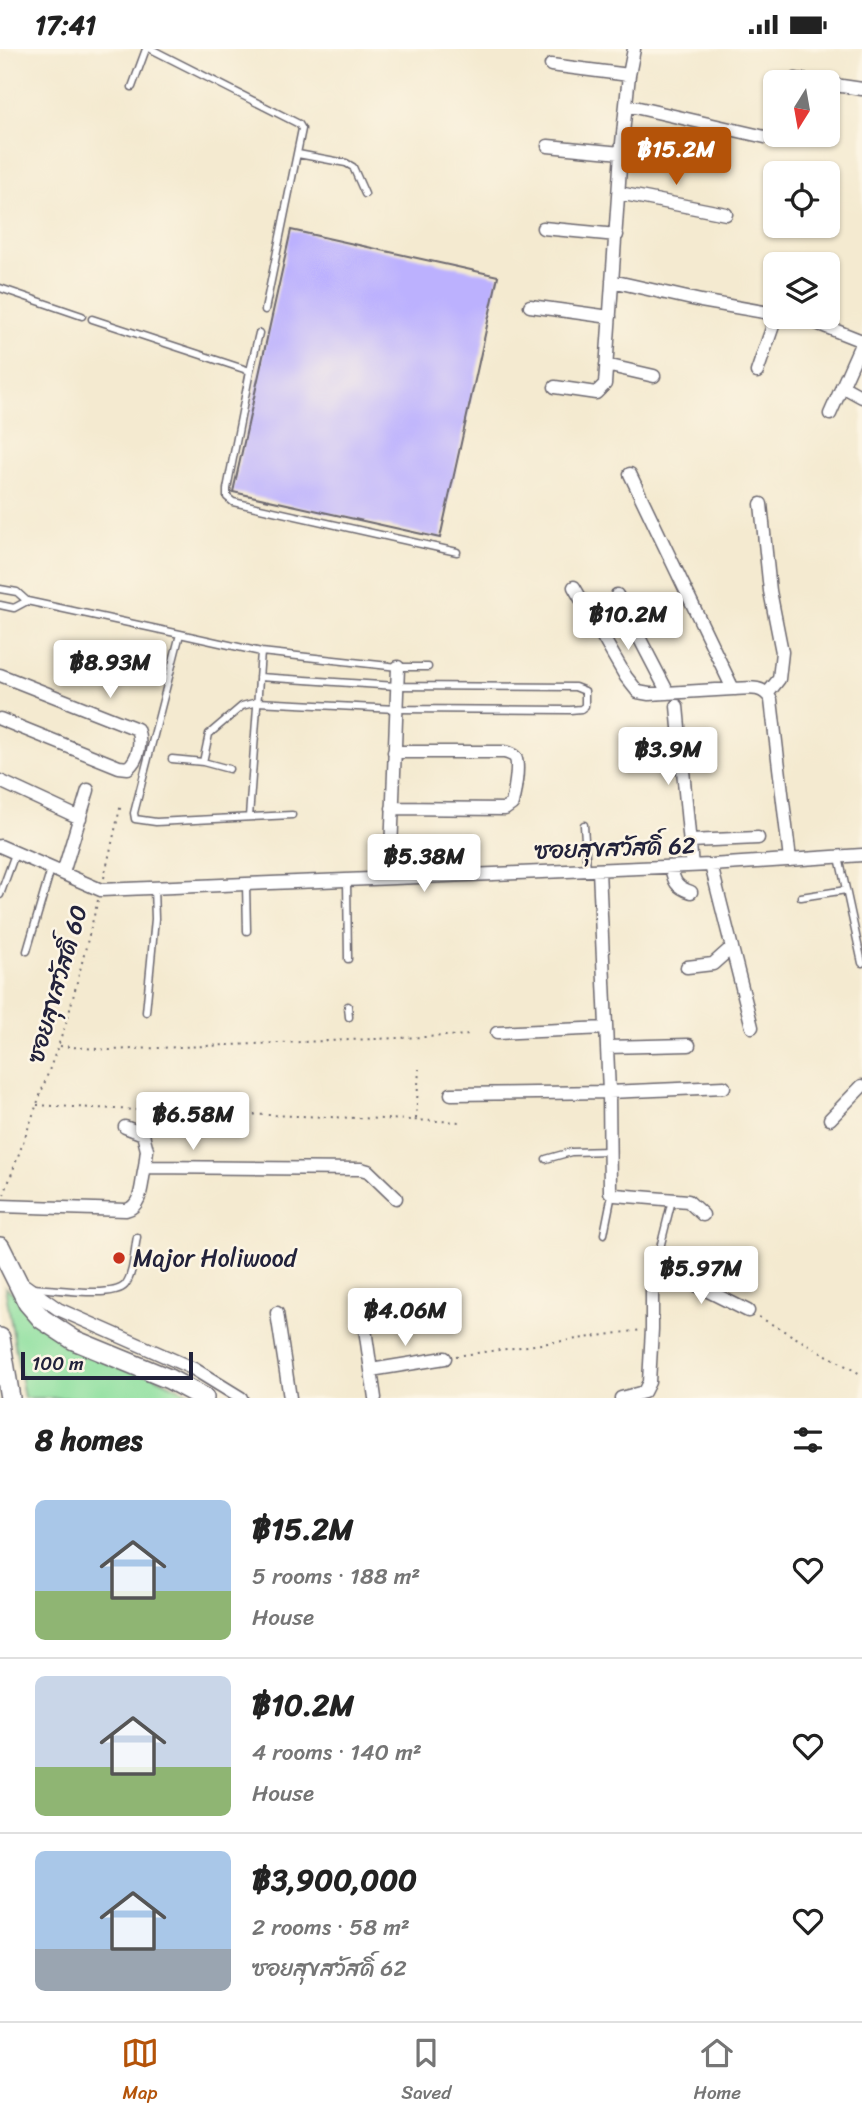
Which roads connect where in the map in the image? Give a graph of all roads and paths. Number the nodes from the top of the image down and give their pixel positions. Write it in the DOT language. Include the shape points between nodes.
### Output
graph roads {
  1 [pos="146,49"];
  2 [pos="151,49"];
  3 [pos="634,49"];
  4 [pos="161,51"];
  5 [pos="551,65"];
  6 [pos="629,75"];
  7 [pos="840,86"];
  8 [pos="132,87"];
  9 [pos="862,89"];
  10 [pos="625,105"];
  11 [pos="763,137"];
  12 [pos="548,146"];
  13 [pos="621,153"];
  14 [pos="298,155"];
  15 [pos="619,193"];
  16 [pos="365,194"];
  17 [pos="726,214"];
  18 [pos="543,228"];
  19 [pos="617,235"];
  20 [pos="612,282"];
  21 [pos="0,288"];
  22 [pos="530,306"];
  23 [pos="265,310"];
  24 [pos="763,313"];
  25 [pos="82,316"];
  26 [pos="610,317"];
  27 [pos="92,319"];
  28 [pos="771,329"];
  29 [pos="831,329"];
  30 [pos="259,333"];
  31 [pos="862,342"];
  32 [pos="606,365"];
  33 [pos="250,371"];
  34 [pos="757,372"];
  35 [pos="654,376"];
  36 [pos="842,386"];
  37 [pos="555,387"];
  38 [pos="862,397"];
  39 [pos="830,414"];
  40 [pos="630,474"];
  41 [pos="761,505"];
  42 [pos="457,552"];
  43 [pos="574,587"];
  44 [pos="0,589"];
  45 [pos="617,595"];
  46 [pos="27,601"];
  47 [pos="0,605"];
  48 [pos="180,633"];
  49 [pos="261,652"];
  50 [pos="398,667"];
  51 [pos="428,667"];
  52 [pos="0,675"];
  53 [pos="259,677"];
  54 [pos="396,686"];
  55 [pos="733,689"];
  56 [pos="668,693"];
  57 [pos="768,693"];
  58 [pos="257,702"];
  59 [pos="677,706"];
  60 [pos="396,709"];
  61 [pos="0,719"];
  62 [pos="394,752"];
  63 [pos="172,759"];
  64 [pos="203,762"];
  65 [pos="229,769"];
  66 [pos="0,782"];
  67 [pos="88,790"];
  68 [pos="121,804"];
  69 [pos="392,808"];
  70 [pos="292,815"];
  71 [pos="249,817"];
  72 [pos="80,818"];
  73 [pos="584,825"];
  74 [pos="758,838"];
  75 [pos="690,841"];
  76 [pos="0,846"];
  77 [pos="15,853"];
  78 [pos="862,855"];
  79 [pos="839,857"];
  80 [pos="790,860"];
  81 [pos="711,865"];
  82 [pos="692,866"];
  83 [pos="671,867"];
  84 [pos="593,870"];
  85 [pos="57,871"];
  86 [pos="390,878"];
  87 [pos="347,880"];
  88 [pos="246,884"];
  89 [pos="154,887"];
  90 [pos="101,890"];
  91 [pos="846,890"];
  92 [pos="691,892"];
  93 [pos="0,895"];
  94 [pos="801,897"];
  95 [pos="247,931"];
  96 [pos="732,947"];
  97 [pos="27,951"];
  98 [pos="348,959"];
  99 [pos="862,963"];
  100 [pos="687,967"];
  101 [pos="348,1006"];
  102 [pos="146,1012"];
  103 [pos="349,1017"];
  104 [pos="752,1027"];
  105 [pos="606,1028"];
  106 [pos="497,1033"];
  107 [pos="471,1035"];
  108 [pos="689,1045"];
  109 [pos="59,1046"];
  110 [pos="607,1047"];
  111 [pos="419,1069"];
  112 [pos="862,1086"];
  113 [pos="724,1087"];
  114 [pos="609,1092"];
  115 [pos="451,1094"];
  116 [pos="37,1105"];
  117 [pos="830,1119"];
  118 [pos="416,1120"];
  119 [pos="461,1122"];
  120 [pos="125,1127"];
  121 [pos="610,1151"];
  122 [pos="546,1159"];
  123 [pos="145,1167"];
  124 [pos="612,1194"];
  125 [pos="396,1198"];
  126 [pos="672,1198"];
  127 [pos="0,1206"];
  128 [pos="703,1216"];
  129 [pos="604,1234"];
  130 [pos="136,1237"];
  131 [pos="0,1247"];
  132 [pos="660,1248"];
  133 [pos="21,1283"];
  134 [pos="748,1311"];
  135 [pos="277,1313"];
  136 [pos="365,1329"];
  137 [pos="652,1329"];
  138 [pos="0,1338"];
  139 [pos="445,1358"];
  140 [pos="371,1370"];
  141 [pos="862,1375"];
  142 [pos="10,1398"];
  143 [pos="204,1398"];
  144 [pos="241,1398"];
  145 [pos="290,1398"];
  146 [pos="375,1398"];
  147 [pos="624,1398"];
  1 -- 8 [label="lane"];
  2 -- 4 [label="lane"];
  3 -- 6 [label="street"];
  4 -- 14 [label="lane" via="299,124"];
  5 -- 6 [label="street"];
  6 -- 10 [label="street"];
  7 -- 9 [label="street"];
  10 -- 11 [label="street"];
  10 -- 13 [label="street"];
  12 -- 13 [label="street"];
  13 -- 15 [label="street"];
  14 -- 16 [label="lane" via="353,167"];
  14 -- 23 [label="lane"];
  15 -- 17 [label="street"];
  15 -- 19 [label="street"];
  18 -- 19 [label="street"];
  19 -- 20 [label="street"];
  20 -- 24 [label="street"];
  20 -- 26 [label="street"];
  21 -- 25 [label="lane"];
  22 -- 26 [label="street"];
  26 -- 32 [label="street"];
  27 -- 33 [label="lane"];
  28 -- 34 [label="street"];
  29 -- 31 [label="street"];
  30 -- 33 [label="lane"];
  31 -- 36 [label="street"];
  32 -- 35 [label="street"];
  32 -- 37 [label="street" via="605,384 596,393"];
  33 -- 42 [label="lane" via="227,497 243,505"];
  36 -- 38 [label="street"];
  36 -- 39 [label="street"];
  40 -- 55 [label="street"];
  41 -- 57 [label="street" via="769,591 782,652 779,679"];
  43 -- 56 [label="street" via="633,687 638,692"];
  44 -- 46 [label="lane" via="17,592"];
  45 -- 56 [label="street"];
  46 -- 47 [label="lane" via="15,608"];
  46 -- 48 [label="lane"];
  48 -- 49 [label="lane"];
  48 -- 71 [label="lane" via="135,819"];
  49 -- 50 [label="lane"];
  49 -- 53 [label="lane"];
  50 -- 51 [label="lane"];
  50 -- 54 [label="street"];
  52 -- 61 [label="street" via="137,729 137,756 128,768 119,767"];
  53 -- 54 [label="lane"];
  53 -- 58 [label="lane"];
  54 -- 60 [label="street"];
  54 -- 60 [label="lane" via="575,687 585,691 585,706 576,710"];
  55 -- 56 [label="street"];
  55 -- 57 [label="street"];
  57 -- 80 [label="street"];
  58 -- 60 [label="lane"];
  58 -- 64 [label="lane" via="242,706 209,734"];
  58 -- 71 [label="lane"];
  59 -- 75 [label="street"];
  60 -- 62 [label="street"];
  62 -- 69 [label="street"];
  62 -- 69 [label="street" via="504,752 517,760 512,804 505,809"];
  63 -- 64 [label="lane"];
  64 -- 65 [label="lane"];
  66 -- 72 [label="street"];
  67 -- 72 [label="street"];
  68 -- 90 [label="path, ซอยสุขสวัสดิ์ 60"];
  69 -- 86 [label="street"];
  70 -- 71 [label="lane"];
  72 -- 85 [label="street"];
  73 -- 84 [label="lane"];
  74 -- 75 [label="street"];
  75 -- 82 [label="street"];
  76 -- 77 [label="street, ซอยสุขสวัสดิ์ 62"];
  77 -- 85 [label="street, ซอยสุขสวัสดิ์ 62"];
  77 -- 93 [label="lane"];
  78 -- 79 [label="street, ซอยสุขสวัสดิ์ 62"];
  79 -- 80 [label="street, ซอยสุขสวัสดิ์ 62"];
  79 -- 91 [label="lane"];
  80 -- 81 [label="street, ซอยสุขสวัสดิ์ 62"];
  81 -- 82 [label="street, ซอยสุขสวัสดิ์ 62"];
  81 -- 96 [label="street"];
  82 -- 83 [label="street, ซอยสุขสวัสดิ์ 62"];
  83 -- 84 [label="street, ซอยสุขสวัสดิ์ 62"];
  83 -- 92 [label="street" via="674,881"];
  84 -- 86 [label="street, ซอยสุขสวัสดิ์ 62"];
  84 -- 105 [label="street"];
  85 -- 90 [label="street, ซอยสุขสวัสดิ์ 62"];
  85 -- 97 [label="lane"];
  86 -- 87 [label="street, ซอยสุขสวัสดิ์ 62"];
  87 -- 88 [label="street, ซอยสุขสวัสดิ์ 62"];
  87 -- 98 [label="lane"];
  88 -- 89 [label="street, ซอยสุขสวัสดิ์ 62"];
  88 -- 95 [label="lane"];
  89 -- 90 [label="street, ซอยสุขสวัสดิ์ 62"];
  89 -- 102 [label="lane"];
  90 -- 109 [label="path, ซอยสุขสวัสดิ์ 60"];
  91 -- 94 [label="lane"];
  91 -- 99 [label="lane"];
  96 -- 100 [label="street" via="713,964"];
  96 -- 104 [label="street"];
  101 -- 103 [label="lane"];
  105 -- 106 [label="street"];
  105 -- 110 [label="street"];
  107 -- 109 [label="path" via="135,1050"];
  108 -- 110 [label="street"];
  109 -- 116 [label="path, ซอยสุขสวัสดิ์ 60"];
  110 -- 114 [label="street"];
  111 -- 118 [label="path"];
  112 -- 117 [label="street"];
  113 -- 114 [label="street"];
  114 -- 115 [label="street"];
  114 -- 121 [label="street"];
  116 -- 118 [label="path"];
  116 -- 127 [label="path, ซอยสุขสวัสดิ์ 60"];
  118 -- 119 [label="path"];
  120 -- 123 [label="street" via="143,1134"];
  121 -- 122 [label="lane" via="580,1151"];
  121 -- 124 [label="street"];
  123 -- 125 [label="street" via="361,1169"];
  123 -- 127 [label="street" via="133,1209"];
  124 -- 126 [label="street"];
  124 -- 129 [label="lane"];
  126 -- 128 [label="street" via="688,1201"];
  126 -- 132 [label="lane"];
  130 -- 133 [label="lane" via="129,1275 120,1288 91,1291"];
  131 -- 133 [label="main road"];
  133 -- 143 [label="main road" via="28,1303 59,1332"];
  133 -- 144 [label="street" via="58,1309 194,1369"];
  134 -- 137 [label="street" via="654,1265 650,1273"];
  134 -- 141 [label="path"];
  135 -- 145 [label="street"];
  136 -- 140 [label="street"];
  137 -- 139 [label="path"];
  137 -- 147 [label="street" via="647,1388"];
  138 -- 142 [label="main road"];
  139 -- 140 [label="street"];
  140 -- 146 [label="street"];
}
